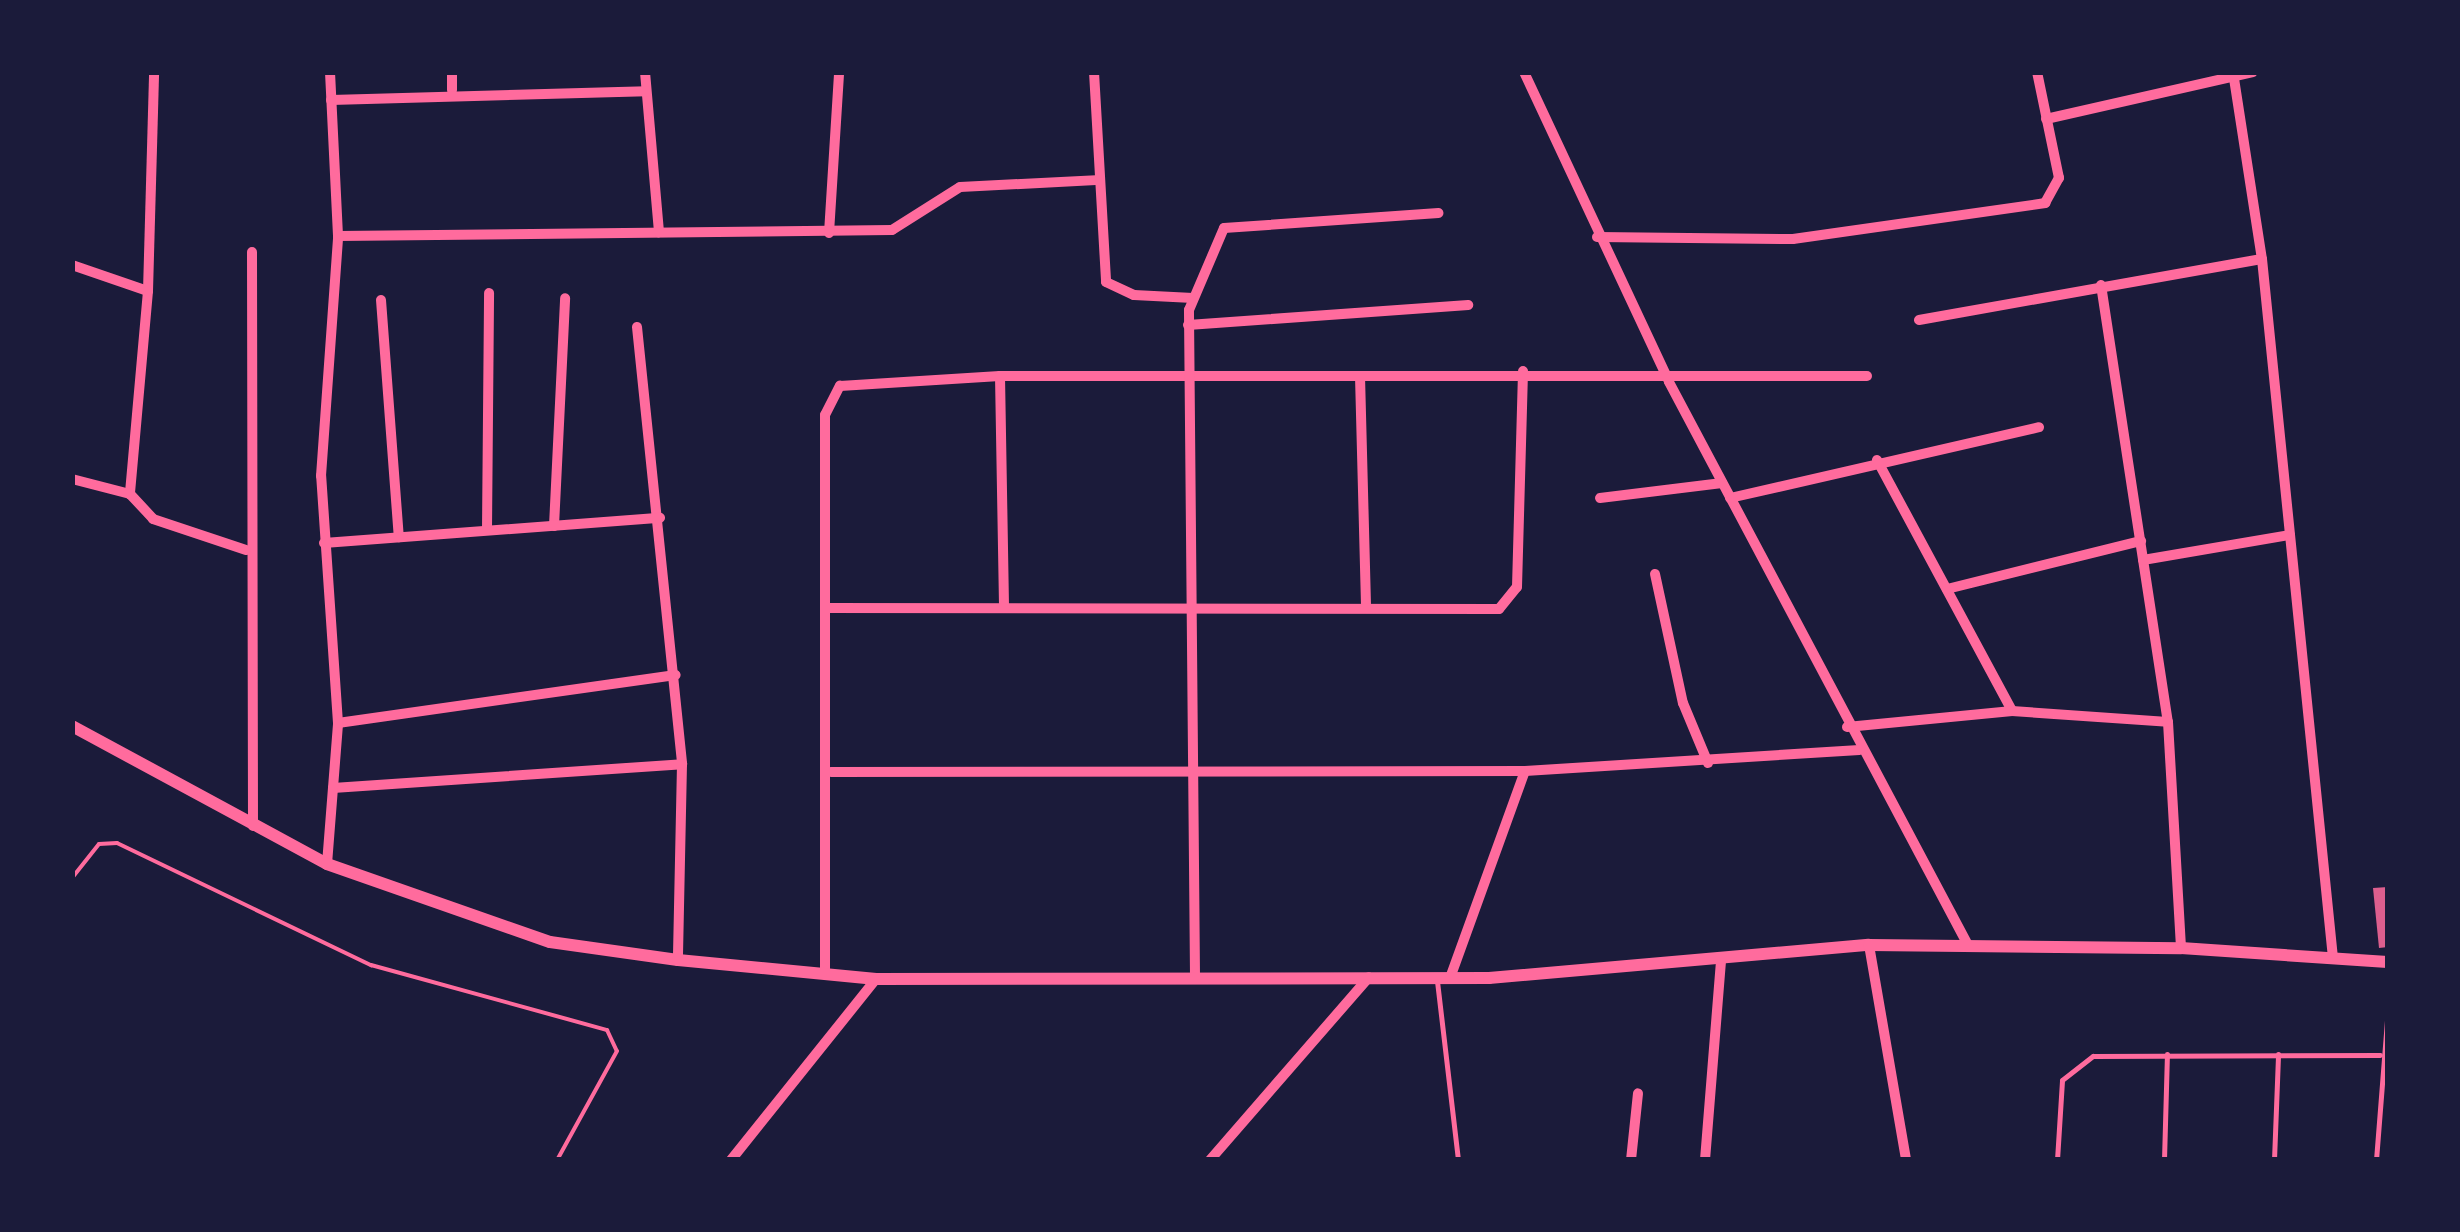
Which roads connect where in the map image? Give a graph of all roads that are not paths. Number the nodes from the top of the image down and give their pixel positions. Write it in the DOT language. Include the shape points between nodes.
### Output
graph roads {
  1 [pos="154,72"];
  2 [pos="330,72"];
  3 [pos="452,72"];
  4 [pos="645,72"];
  5 [pos="839,72"];
  6 [pos="1094,72"];
  7 [pos="1524,72"];
  8 [pos="2037,72"];
  9 [pos="2253,72"];
  10 [pos="2233,74"];
  11 [pos="452,90"];
  12 [pos="646,91"];
  13 [pos="332,100"];
  14 [pos="2046,119"];
  15 [pos="1096,180"];
  16 [pos="1438,213"];
  17 [pos="659,232"];
  18 [pos="829,234"];
  19 [pos="338,236"];
  20 [pos="1597,237"];
  21 [pos="252,252"];
  22 [pos="2262,259"];
  23 [pos="72,265"];
  24 [pos="2101,285"];
  25 [pos="148,290"];
  26 [pos="488,293"];
  27 [pos="565,298"];
  28 [pos="1193,298"];
  29 [pos="381,300"];
  30 [pos="1468,305"];
  31 [pos="1919,320"];
  32 [pos="1188,324"];
  33 [pos="637,326"];
  34 [pos="1524,372"];
  35 [pos="1000,376"];
  36 [pos="1360,376"];
  37 [pos="1867,376"];
  38 [pos="1193,379"];
  39 [pos="1669,382"];
  40 [pos="2039,427"];
  41 [pos="1878,460"];
  42 [pos="1722,483"];
  43 [pos="74,485"];
  44 [pos="130,494"];
  45 [pos="1600,498"];
  46 [pos="1730,498"];
  47 [pos="660,518"];
  48 [pos="554,526"];
  49 [pos="487,530"];
  50 [pos="2290,535"];
  51 [pos="399,537"];
  52 [pos="2140,541"];
  53 [pos="324,543"];
  54 [pos="246,550"];
  55 [pos="2144,560"];
  56 [pos="1655,574"];
  57 [pos="1946,589"];
  58 [pos="826,608"];
  59 [pos="1004,608"];
  60 [pos="1366,608"];
  61 [pos="1198,610"];
  62 [pos="676,675"];
  63 [pos="2012,711"];
  64 [pos="338,722"];
  65 [pos="2168,722"];
  66 [pos="72,726"];
  67 [pos="1847,727"];
  68 [pos="1860,750"];
  69 [pos="1708,763"];
  70 [pos="682,764"];
  71 [pos="1198,766"];
  72 [pos="1526,770"];
  73 [pos="831,772"];
  74 [pos="333,788"];
  75 [pos="253,828"];
  76 [pos="327,864"];
  77 [pos="1968,945"];
  78 [pos="1869,946"];
  79 [pos="2181,948"];
  80 [pos="2333,958"];
  81 [pos="678,960"];
  82 [pos="1721,960"];
  83 [pos="2388,962"];
  84 [pos="825,974"];
  85 [pos="1195,975"];
  86 [pos="1369,977"];
  87 [pos="1443,978"];
  88 [pos="876,979"];
  89 [pos="2388,1007"];
  90 [pos="2167,1054"];
  91 [pos="2278,1054"];
  92 [pos="2380,1055"];
  93 [pos="1638,1092"];
  94 [pos="731,1160"];
  95 [pos="1210,1160"];
  96 [pos="1458,1160"];
  97 [pos="1631,1160"];
  98 [pos="1704,1160"];
  99 [pos="1906,1160"];
  100 [pos="2057,1160"];
  101 [pos="2164,1160"];
  102 [pos="2274,1160"];
  103 [pos="2376,1160"];
  1 -- 25 [label="street"];
  2 -- 13 [label="street"];
  3 -- 11 [label="street"];
  4 -- 12 [label="street"];
  5 -- 18 [label="street"];
  6 -- 15 [label="street"];
  7 -- 20 [label="street"];
  8 -- 14 [label="street"];
  9 -- 10 [label="street"];
  10 -- 14 [label="street"];
  10 -- 22 [label="street"];
  11 -- 12 [label="street"];
  11 -- 13 [label="street"];
  12 -- 17 [label="street"];
  13 -- 19 [label="street"];
  14 -- 20 [label="street" via="2060,178 2045,203 1793,239"];
  15 -- 18 [label="street" via="979,182 941,195 908,226"];
  15 -- 28 [label="street" via="1106,282 1134,295"];
  16 -- 28 [label="street" via="1224,228"];
  17 -- 18 [label="street"];
  17 -- 19 [label="street"];
  19 -- 53 [label="street"];
  20 -- 39 [label="street"];
  21 -- 54 [label="street"];
  22 -- 24 [label="street"];
  22 -- 50 [label="street"];
  23 -- 25 [label="street"];
  24 -- 31 [label="street"];
  24 -- 52 [label="street"];
  25 -- 44 [label="street"];
  26 -- 49 [label="street"];
  27 -- 48 [label="street"];
  28 -- 32 [label="street"];
  29 -- 51 [label="street"];
  30 -- 32 [label="street"];
  32 -- 38 [label="street"];
  33 -- 47 [label="street"];
  34 -- 36 [label="street"];
  34 -- 39 [label="street"];
  34 -- 60 [label="street" via="1512,601 1482,610"];
  35 -- 38 [label="street"];
  35 -- 58 [label="street" via="856,382 830,398"];
  35 -- 59 [label="street"];
  36 -- 38 [label="street"];
  36 -- 60 [label="street"];
  37 -- 39 [label="street"];
  38 -- 61 [label="street"];
  39 -- 42 [label="street"];
  40 -- 41 [label="street"];
  41 -- 46 [label="street"];
  41 -- 57 [label="street"];
  42 -- 45 [label="street"];
  42 -- 46 [label="street"];
  43 -- 44 [label="street"];
  44 -- 54 [label="street" via="153,520"];
  46 -- 67 [label="street"];
  47 -- 48 [label="street"];
  47 -- 62 [label="street"];
  48 -- 49 [label="street"];
  49 -- 51 [label="street"];
  50 -- 55 [label="street"];
  50 -- 80 [label="street"];
  51 -- 53 [label="street"];
  52 -- 55 [label="street"];
  52 -- 57 [label="street"];
  53 -- 64 [label="street"];
  54 -- 75 [label="street"];
  55 -- 65 [label="street"];
  56 -- 69 [label="street" via="1683,704"];
  57 -- 63 [label="street"];
  58 -- 59 [label="street"];
  58 -- 73 [label="street"];
  59 -- 61 [label="street"];
  60 -- 61 [label="street"];
  61 -- 71 [label="street"];
  62 -- 64 [label="street"];
  62 -- 70 [label="street"];
  63 -- 65 [label="street"];
  63 -- 67 [label="street"];
  64 -- 74 [label="street"];
  65 -- 79 [label="street"];
  66 -- 75 [label="street"];
  67 -- 68 [label="street"];
  68 -- 69 [label="street"];
  68 -- 77 [label="street"];
  69 -- 72 [label="street"];
  70 -- 74 [label="street"];
  70 -- 81 [label="street"];
  71 -- 72 [label="street"];
  71 -- 73 [label="street"];
  71 -- 85 [label="street"];
  72 -- 87 [label="street"];
  73 -- 84 [label="street"];
  74 -- 76 [label="street"];
  75 -- 76 [label="street"];
  76 -- 81 [label="street" via="550,942"];
  77 -- 78 [label="street"];
  77 -- 79 [label="street"];
  78 -- 82 [label="street"];
  78 -- 99 [label="street"];
  79 -- 80 [label="street"];
  80 -- 83 [label="street"];
  81 -- 84 [label="street"];
  82 -- 87 [label="street"];
  82 -- 98 [label="street"];
  84 -- 88 [label="street"];
  85 -- 86 [label="street"];
  85 -- 88 [label="street"];
  86 -- 87 [label="street"];
  86 -- 95 [label="street"];
  87 -- 96 [label="lane"];
  88 -- 94 [label="street"];
  89 -- 92 [label="lane"];
  90 -- 91 [label="lane"];
  90 -- 100 [label="lane" via="2093,1056 2067,1070"];
  90 -- 101 [label="lane"];
  91 -- 92 [label="lane"];
  91 -- 102 [label="lane"];
  92 -- 103 [label="lane"];
  93 -- 97 [label="street"];
}
